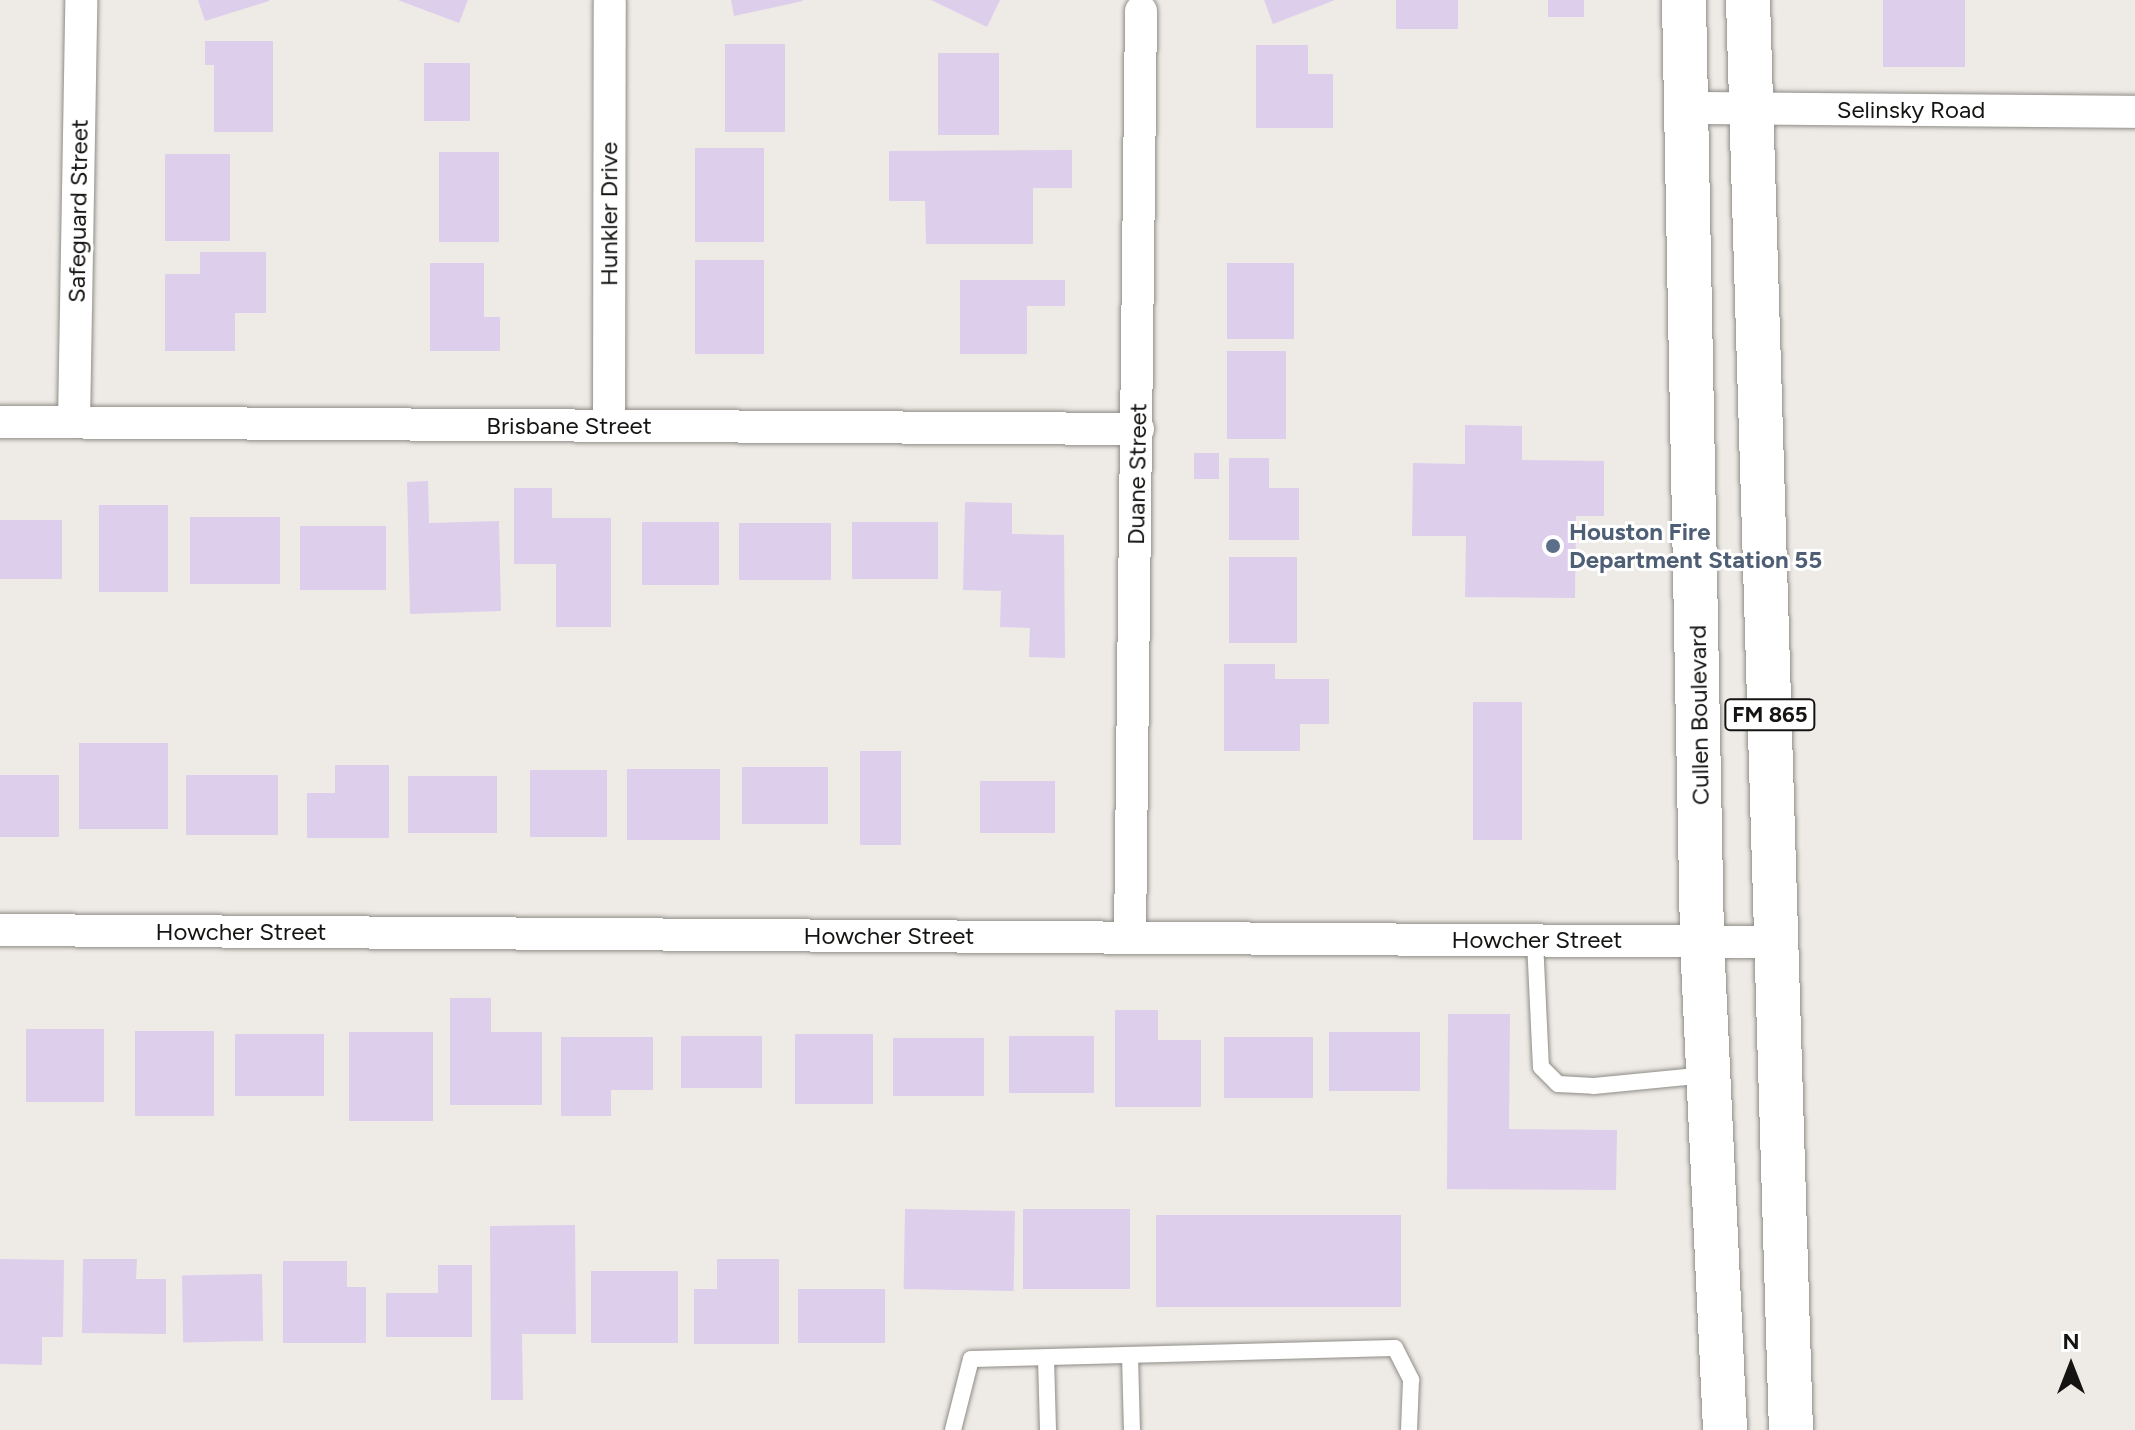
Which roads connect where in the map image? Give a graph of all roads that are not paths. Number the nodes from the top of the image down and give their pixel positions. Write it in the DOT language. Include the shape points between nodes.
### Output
graph roads {
  1 [pos="1684,0"];
  2 [pos="1748,0"];
  3 [pos="81,1"];
  4 [pos="610,2"];
  5 [pos="1141,11"];
  6 [pos="1688,108"];
  7 [pos="1750,109"];
  8 [pos="2135,112"];
  9 [pos="0,422"];
  10 [pos="74,422"];
  11 [pos="609,426"];
  12 [pos="1138,429"];
  13 [pos="1697,530"];
  14 [pos="1764,532"];
  15 [pos="0,930"];
  16 [pos="1130,938"];
  17 [pos="1535,941"];
  18 [pos="1702,941"];
  19 [pos="1778,942"];
  20 [pos="1709,1074"];
  21 [pos="1130,1355"];
  22 [pos="1046,1358"];
  23 [pos="953,1430"];
  24 [pos="1048,1430"];
  25 [pos="1132,1430"];
  26 [pos="1409,1430"];
  27 [pos="1725,1430"];
  28 [pos="1791,1430"];
  1 -- 6 [label="main road, Cullen Boulevard / FM 865"];
  2 -- 7 [label="main road, FM 865"];
  3 -- 10 [label="street, Safeguard Street"];
  4 -- 11 [label="street, Hunkler Drive"];
  5 -- 12 [label="street, Duane Street"];
  6 -- 7 [label="street, Selinsky Road"];
  6 -- 13 [label="main road, Cullen Boulevard / FM 865"];
  7 -- 8 [label="street, Selinsky Road"];
  7 -- 14 [label="main road, FM 865"];
  9 -- 10 [label="street, Brisbane Street"];
  10 -- 11 [label="street, Brisbane Street"];
  11 -- 12 [label="street, Brisbane Street"];
  12 -- 16 [label="street, Duane Street"];
  13 -- 14 [label="main road"];
  13 -- 18 [label="main road, Cullen Boulevard / FM 865"];
  14 -- 19 [label="main road, FM 865"];
  15 -- 16 [label="street, Howcher Street"];
  16 -- 17 [label="street, Howcher Street"];
  17 -- 18 [label="street, Howcher Street"];
  17 -- 20 [label="lane" via="1541,1067 1558,1084 1594,1086"];
  18 -- 19 [label="street, Howcher Street"];
  18 -- 20 [label="main road, Cullen Boulevard / FM 865"];
  19 -- 28 [label="main road, FM 865"];
  20 -- 27 [label="main road, Cullen Boulevard / FM 865"];
  21 -- 22 [label="lane"];
  21 -- 25 [label="lane"];
  21 -- 26 [label="lane" via="1395,1348 1411,1380"];
  22 -- 23 [label="lane" via="971,1359"];
  22 -- 24 [label="lane"];
}
